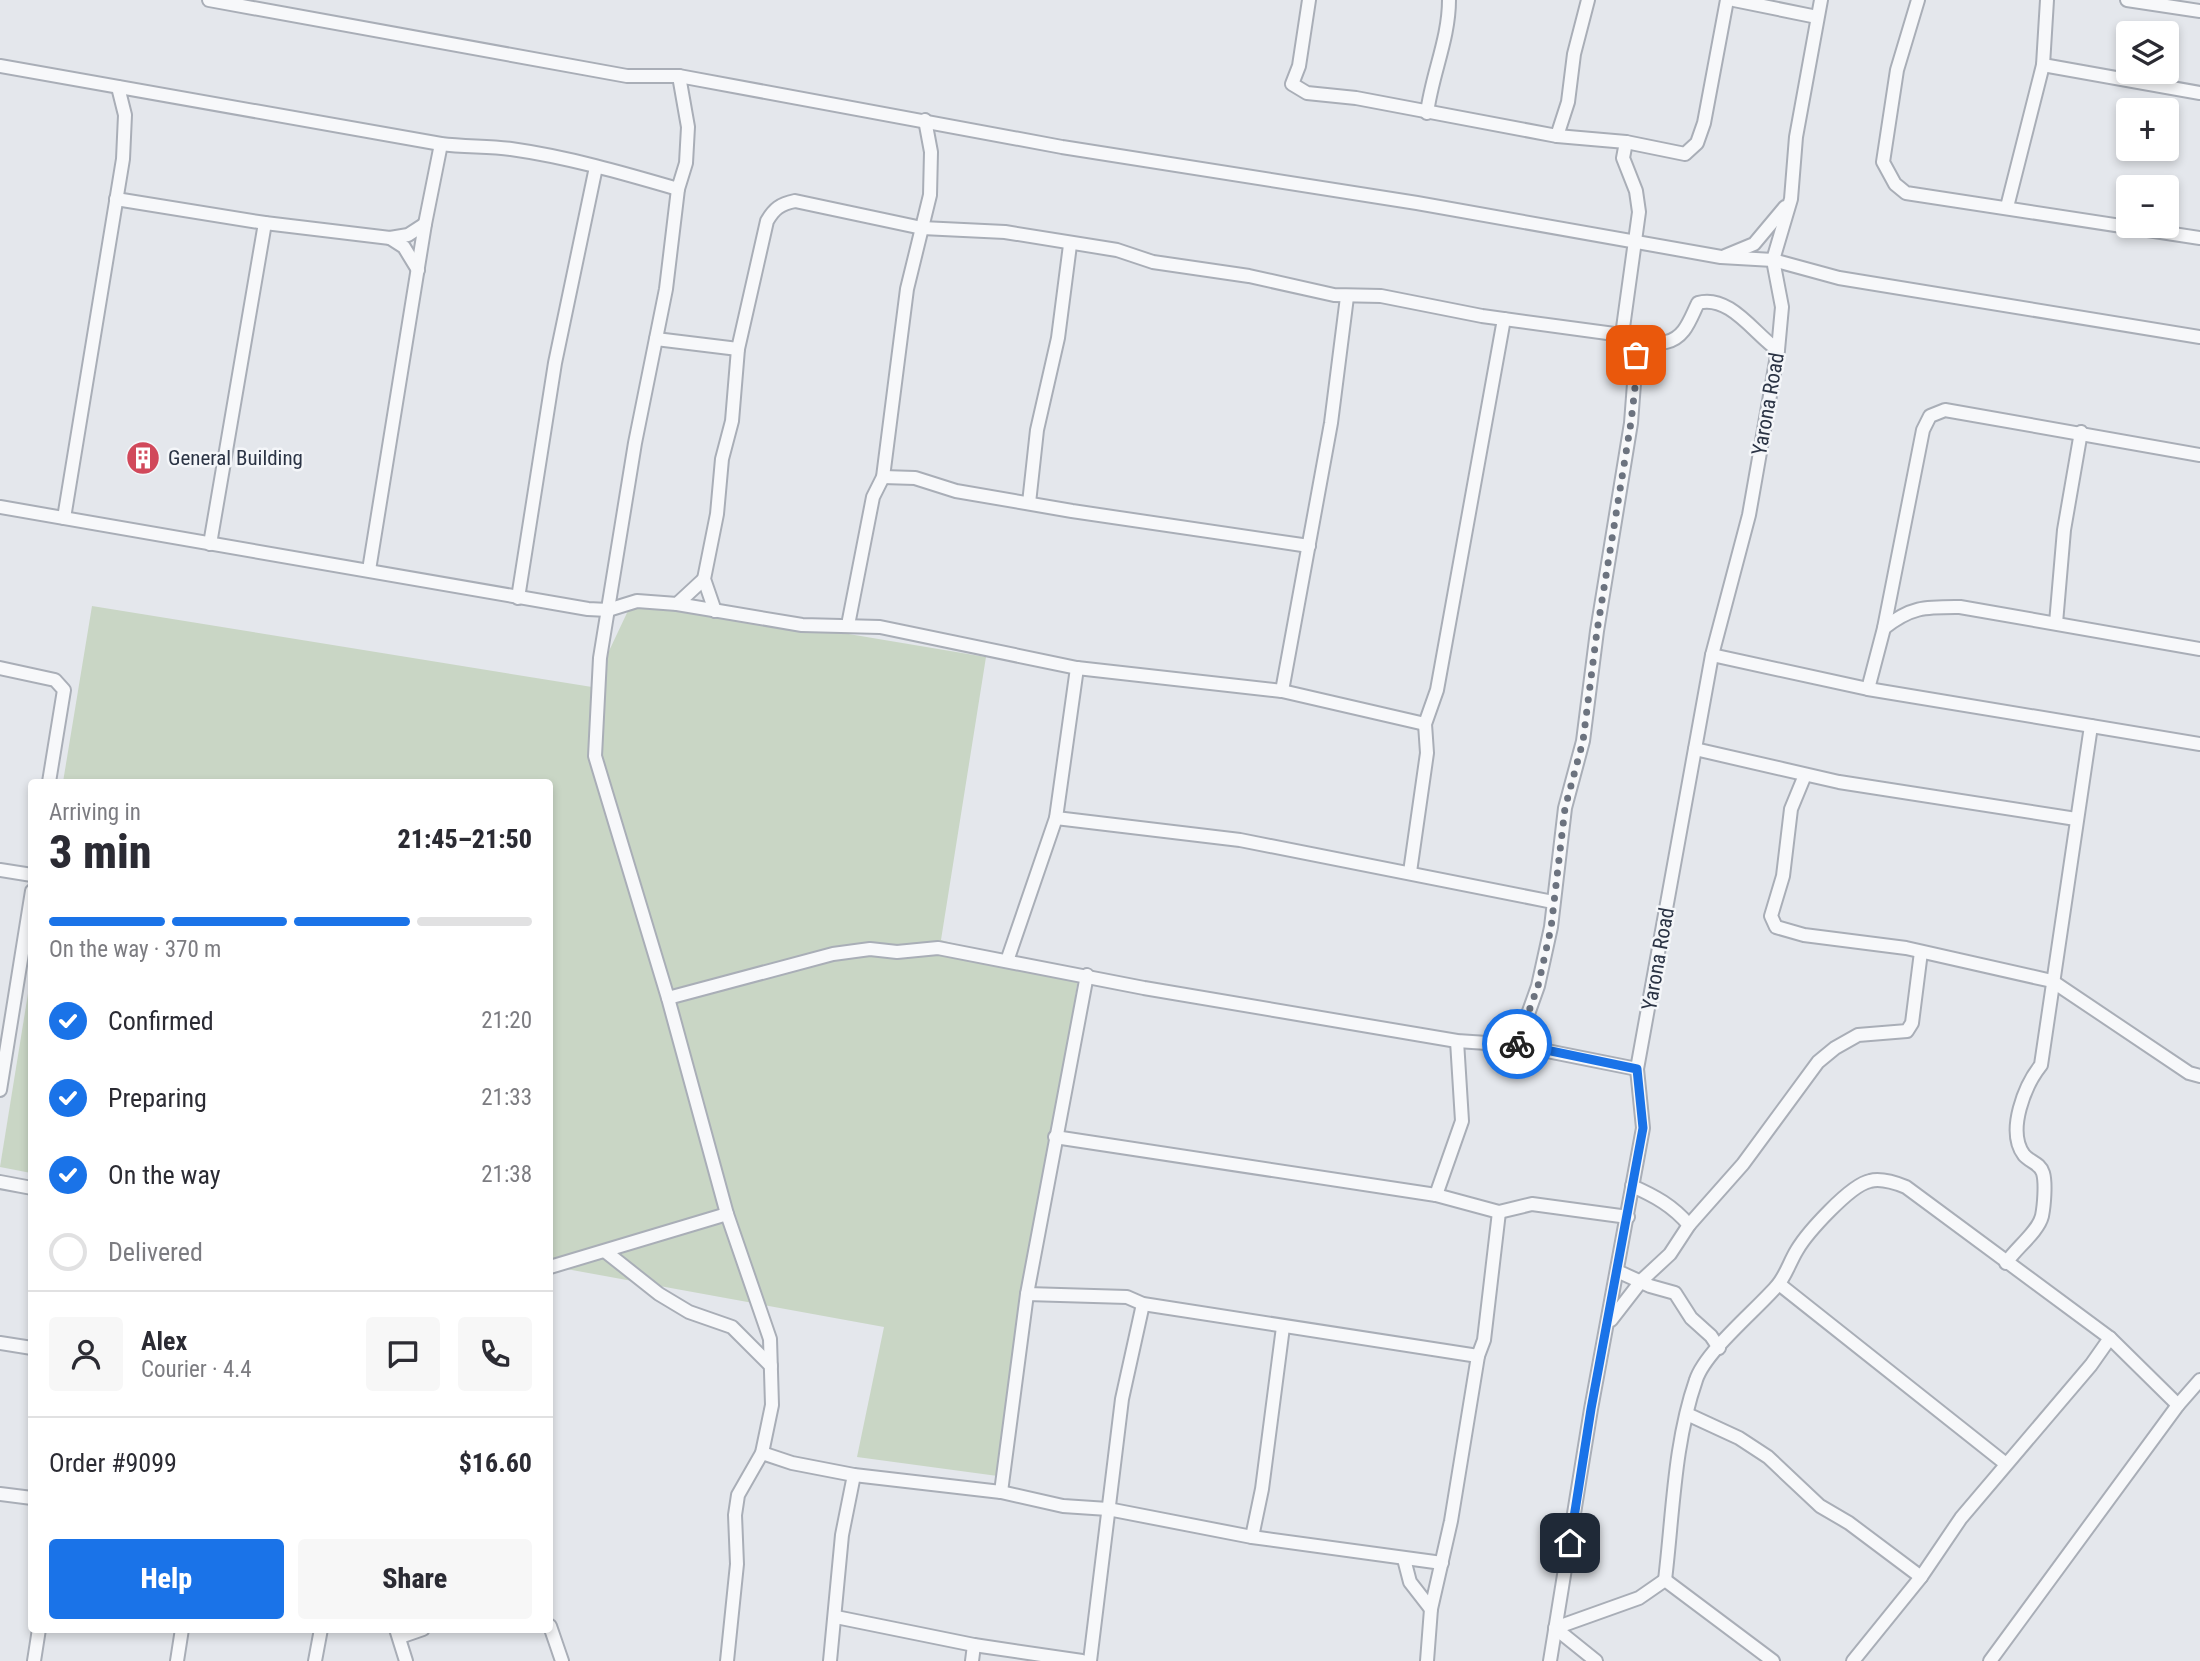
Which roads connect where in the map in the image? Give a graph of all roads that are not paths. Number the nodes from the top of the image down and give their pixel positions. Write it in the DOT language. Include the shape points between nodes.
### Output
graph roads {
  1 [pos="209,0"];
  2 [pos="1309,0"];
  3 [pos="1449,0"];
  4 [pos="1588,0"];
  5 [pos="1727,0"];
  6 [pos="1734,0"];
  7 [pos="1821,0"];
  8 [pos="1918,0"];
  9 [pos="2047,0"];
  10 [pos="2127,0"];
  11 [pos="2200,11"];
  12 [pos="1818,17"];
  13 [pos="2043,65"];
  14 [pos="0,66"];
  15 [pos="679,76"];
  16 [pos="118,87"];
  17 [pos="2200,93"];
  18 [pos="1427,113"];
  19 [pos="925,120"];
  20 [pos="1557,136"];
  21 [pos="1626,142"];
  22 [pos="441,144"];
  23 [pos="596,167"];
  24 [pos="678,189"];
  25 [pos="116,199"];
  26 [pos="1791,200"];
  27 [pos="2007,207"];
  28 [pos="265,223"];
  29 [pos="425,225"];
  30 [pos="922,228"];
  31 [pos="390,238"];
  32 [pos="2200,238"];
  33 [pos="1634,241"];
  34 [pos="1070,245"];
  35 [pos="1721,257"];
  36 [pos="1773,260"];
  37 [pos="418,271"];
  38 [pos="1347,297"];
  39 [pos="1504,319"];
  40 [pos="1622,335"];
  41 [pos="2200,337"];
  42 [pos="656,339"];
  43 [pos="1637,344"];
  44 [pos="738,349"];
  45 [pos="1778,350"];
  46 [pos="2081,432"];
  47 [pos="2200,455"];
  48 [pos="883,477"];
  49 [pos="1029,503"];
  50 [pos="0,507"];
  51 [pos="64,518"];
  52 [pos="210,544"];
  53 [pos="1309,546"];
  54 [pos="369,570"];
  55 [pos="704,579"];
  56 [pos="518,597"];
  57 [pos="677,604"];
  58 [pos="608,610"];
  59 [pos="715,611"];
  60 [pos="2056,623"];
  61 [pos="848,625"];
  62 [pos="1884,628"];
  63 [pos="2200,649"];
  64 [pos="1712,655"];
  65 [pos="0,668"];
  66 [pos="1077,668"];
  67 [pos="1868,689"];
  68 [pos="1282,691"];
  69 [pos="1425,724"];
  70 [pos="2091,726"];
  71 [pos="2200,744"];
  72 [pos="1695,749"];
  73 [pos="1805,775"];
  74 [pos="49,779"];
  75 [pos="1056,818"];
  76 [pos="2076,819"];
  77 [pos="0,870"];
  78 [pos="1410,872"];
  79 [pos="28,875"];
  80 [pos="1553,902"];
  81 [pos="28,911"];
  82 [pos="1922,952"];
  83 [pos="1007,961"];
  84 [pos="1087,975"];
  85 [pos="2052,981"];
  86 [pos="668,998"];
  87 [pos="5,1026"];
  88 [pos="1457,1041"];
  89 [pos="1517,1045"];
  90 [pos="1637,1069"];
  91 [pos="2200,1076"];
  92 [pos="0,1090"];
  93 [pos="1055,1138"];
  94 [pos="0,1182"];
  95 [pos="1632,1186"];
  96 [pos="28,1187"];
  97 [pos="1436,1195"];
  98 [pos="1499,1212"];
  99 [pos="727,1214"];
  100 [pos="1628,1217"];
  101 [pos="1689,1224"];
  102 [pos="606,1252"];
  103 [pos="2006,1263"];
  104 [pos="553,1266"];
  105 [pos="1617,1271"];
  106 [pos="1642,1280"];
  107 [pos="1779,1284"];
  108 [pos="1027,1294"];
  109 [pos="1143,1304"];
  110 [pos="1609,1323"];
  111 [pos="1283,1327"];
  112 [pos="2110,1338"];
  113 [pos="0,1343"];
  114 [pos="28,1347"];
  115 [pos="1718,1348"];
  116 [pos="1478,1356"];
  117 [pos="771,1366"];
  118 [pos="2200,1380"];
  119 [pos="2178,1405"];
  120 [pos="1686,1414"];
  121 [pos="762,1453"];
  122 [pos="2006,1464"];
  123 [pos="854,1475"];
  124 [pos="1001,1492"];
  125 [pos="0,1493"];
  126 [pos="28,1498"];
  127 [pos="1108,1509"];
  128 [pos="1252,1537"];
  129 [pos="1404,1559"];
  130 [pos="1442,1563"];
  131 [pos="1921,1577"];
  132 [pos="1665,1580"];
  133 [pos="1431,1609"];
  134 [pos="836,1617"];
  135 [pos="1555,1628"];
  136 [pos="38,1633"];
  137 [pos="181,1633"];
  138 [pos="320,1633"];
  139 [pos="398,1633"];
  140 [pos="552,1633"];
  141 [pos="974,1645"];
  142 [pos="34,1661"];
  143 [pos="177,1661"];
  144 [pos="314,1661"];
  145 [pos="406,1661"];
  146 [pos="562,1661"];
  147 [pos="727,1661"];
  148 [pos="830,1661"];
  149 [pos="972,1661"];
  150 [pos="1082,1661"];
  151 [pos="1090,1661"];
  152 [pos="1427,1661"];
  153 [pos="1550,1661"];
  154 [pos="1596,1661"];
  155 [pos="1773,1661"];
  156 [pos="1853,1661"];
  157 [pos="1990,1661"];
  1 -- 15 [label="street" via="627,76"];
  2 -- 18 [label="street" via="1292,84 1307,93"];
  3 -- 18 [label="street"];
  4 -- 20 [label="street"];
  5 -- 21 [label="street" via="1704,124 1694,147 1685,154"];
  6 -- 12 [label="street"];
  7 -- 12 [label="street"];
  8 -- 27 [label="street" via="1897,70 1883,162 1906,193"];
  9 -- 13 [label="street"];
  10 -- 11 [label="street"];
  12 -- 26 [label="street" via="1796,137"];
  13 -- 17 [label="street"];
  13 -- 27 [label="street"];
  14 -- 16 [label="street"];
  15 -- 19 [label="street"];
  15 -- 24 [label="street" via="688,127 686,163"];
  16 -- 22 [label="street"];
  16 -- 25 [label="street" via="125,136"];
  18 -- 20 [label="street"];
  19 -- 30 [label="street" via="932,172"];
  19 -- 33 [label="street" via="1062,147"];
  20 -- 21 [label="street"];
  21 -- 33 [label="street" via="1623,158 1639,212"];
  22 -- 23 [label="street" via="508,148"];
  22 -- 29 [label="street"];
  23 -- 24 [label="street"];
  23 -- 56 [label="street" via="557,352"];
  24 -- 42 [label="street"];
  25 -- 28 [label="street"];
  25 -- 51 [label="street"];
  26 -- 35 [label="street" via="1754,244"];
  26 -- 36 [label="street"];
  27 -- 32 [label="street"];
  28 -- 31 [label="street"];
  28 -- 52 [label="street"];
  29 -- 31 [label="street"];
  29 -- 37 [label="street"];
  30 -- 34 [label="street" via="1005,232"];
  30 -- 44 [label="street" via="795,201 774,209 767,221"];
  30 -- 48 [label="street" via="907,289"];
  31 -- 37 [label="street" via="404,247"];
  33 -- 35 [label="street"];
  33 -- 40 [label="street"];
  34 -- 38 [label="street" via="1117,250 1153,262"];
  34 -- 49 [label="street" via="1058,338 1037,430"];
  35 -- 36 [label="street"];
  36 -- 41 [label="street" via="1839,278"];
  36 -- 45 [label="street, Yarona Road" via="1782,307"];
  37 -- 54 [label="street"];
  38 -- 39 [label="street" via="1381,296"];
  38 -- 53 [label="street"];
  39 -- 40 [label="street"];
  39 -- 69 [label="street" via="1437,690"];
  40 -- 43 [label="street"];
  42 -- 44 [label="street"];
  42 -- 58 [label="street"];
  43 -- 45 [label="street" via="1676,337 1685,330 1698,303 1706,301 1741,318"];
  43 -- 80 [label="street" via="1631,422 1583,741 1565,808"];
  44 -- 55 [label="street" via="732,421"];
  45 -- 64 [label="street, Yarona Road" via="1749,515"];
  46 -- 47 [label="street"];
  46 -- 60 [label="street" via="2064,530"];
  46 -- 62 [label="street" via="1945,410 1930,416 1923,430"];
  48 -- 49 [label="street" via="915,478 956,491"];
  48 -- 61 [label="street" via="873,497"];
  49 -- 53 [label="street"];
  50 -- 51 [label="street"];
  51 -- 52 [label="street"];
  52 -- 54 [label="street"];
  53 -- 68 [label="street"];
  54 -- 56 [label="street"];
  55 -- 57 [label="street"];
  55 -- 59 [label="street"];
  56 -- 58 [label="street"];
  57 -- 58 [label="street" via="637,601"];
  57 -- 59 [label="street"];
  58 -- 86 [label="street" via="600,658 596,756"];
  59 -- 61 [label="street" via="802,625"];
  60 -- 62 [label="street" via="1960,607 1923,607 1905,612"];
  60 -- 63 [label="street"];
  61 -- 66 [label="street" via="880,627"];
  62 -- 67 [label="street"];
  64 -- 67 [label="street"];
  64 -- 72 [label="street, Yarona Road"];
  65 -- 74 [label="street" via="55,680 64,690"];
  66 -- 68 [label="street"];
  66 -- 75 [label="street"];
  67 -- 70 [label="street"];
  68 -- 69 [label="street"];
  69 -- 78 [label="street" via="1427,753"];
  70 -- 71 [label="street"];
  70 -- 76 [label="street"];
  72 -- 73 [label="street"];
  72 -- 90 [label="street, Yarona Road"];
  73 -- 76 [label="street"];
  73 -- 82 [label="street" via="1791,809 1783,876 1771,916 1776,927"];
  75 -- 78 [label="street" via="1240,840"];
  75 -- 83 [label="street"];
  76 -- 85 [label="street" via="2069,892"];
  77 -- 79 [label="street"];
  78 -- 80 [label="street"];
  80 -- 89 [label="street" via="1538,986"];
  81 -- 87 [label="street"];
  82 -- 85 [label="street"];
  82 -- 101 [label="street" via="1907,1031 1858,1035 1818,1062 1743,1164"];
  83 -- 84 [label="street"];
  83 -- 86 [label="street" via="938,948 870,949 833,954"];
  84 -- 88 [label="street"];
  84 -- 93 [label="street"];
  85 -- 91 [label="street"];
  85 -- 103 [label="street" via="2041,1065 2018,1110 2015,1129 2023,1153 2044,1175 2042,1218"];
  86 -- 99 [label="street"];
  87 -- 92 [label="street"];
  88 -- 89 [label="street"];
  88 -- 97 [label="street" via="1462,1121"];
  89 -- 90 [label="street"];
  90 -- 95 [label="street, Yarona Road" via="1643,1128"];
  93 -- 97 [label="street"];
  93 -- 108 [label="street"];
  94 -- 96 [label="street"];
  95 -- 100 [label="street, Yarona Road"];
  95 -- 101 [label="street" via="1658,1198"];
  97 -- 98 [label="street"];
  98 -- 100 [label="street" via="1532,1204"];
  98 -- 116 [label="street" via="1484,1340"];
  99 -- 102 [label="street"];
  99 -- 117 [label="street" via="770,1339"];
  100 -- 105 [label="street, Yarona Road"];
  101 -- 106 [label="street" via="1670,1254"];
  102 -- 104 [label="street"];
  102 -- 117 [label="street" via="689,1312 732,1327"];
  103 -- 107 [label="street" via="1906,1186 1870,1181 1816,1226"];
  103 -- 112 [label="street"];
  105 -- 106 [label="street"];
  105 -- 110 [label="street, Yarona Road"];
  106 -- 110 [label="street"];
  106 -- 115 [label="street" via="1675,1293"];
  107 -- 115 [label="street"];
  107 -- 122 [label="street"];
  108 -- 109 [label="street" via="1127,1297"];
  108 -- 124 [label="street"];
  109 -- 111 [label="street"];
  109 -- 127 [label="street" via="1122,1399"];
  110 -- 135 [label="street, Yarona Road"];
  111 -- 116 [label="street"];
  111 -- 128 [label="street"];
  112 -- 119 [label="street"];
  112 -- 122 [label="street"];
  113 -- 114 [label="street"];
  115 -- 120 [label="street" via="1696,1377"];
  116 -- 130 [label="street"];
  117 -- 121 [label="street" via="772,1405"];
  118 -- 119 [label="street"];
  119 -- 157 [label="street"];
  120 -- 131 [label="street" via="1740,1438 1768,1457 1820,1506"];
  120 -- 132 [label="street"];
  121 -- 123 [label="street"];
  121 -- 147 [label="street" via="738,1495"];
  122 -- 131 [label="street" via="1961,1518"];
  123 -- 124 [label="street"];
  123 -- 134 [label="street" via="842,1535"];
  124 -- 127 [label="street" via="1063,1506"];
  125 -- 126 [label="street"];
  127 -- 128 [label="street"];
  127 -- 151 [label="street"];
  128 -- 129 [label="street"];
  129 -- 130 [label="street"];
  129 -- 133 [label="street" via="1410,1582"];
  130 -- 133 [label="street"];
  131 -- 156 [label="street"];
  132 -- 135 [label="street" via="1639,1598"];
  132 -- 155 [label="street"];
  133 -- 152 [label="street"];
  134 -- 141 [label="street"];
  134 -- 148 [label="street"];
  135 -- 153 [label="street, Yarona Road"];
  135 -- 154 [label="street"];
  136 -- 142 [label="street"];
  137 -- 143 [label="street"];
  138 -- 144 [label="street"];
  139 -- 145 [label="street"];
  140 -- 146 [label="street"];
  141 -- 149 [label="street"];
  141 -- 150 [label="street"];
}
